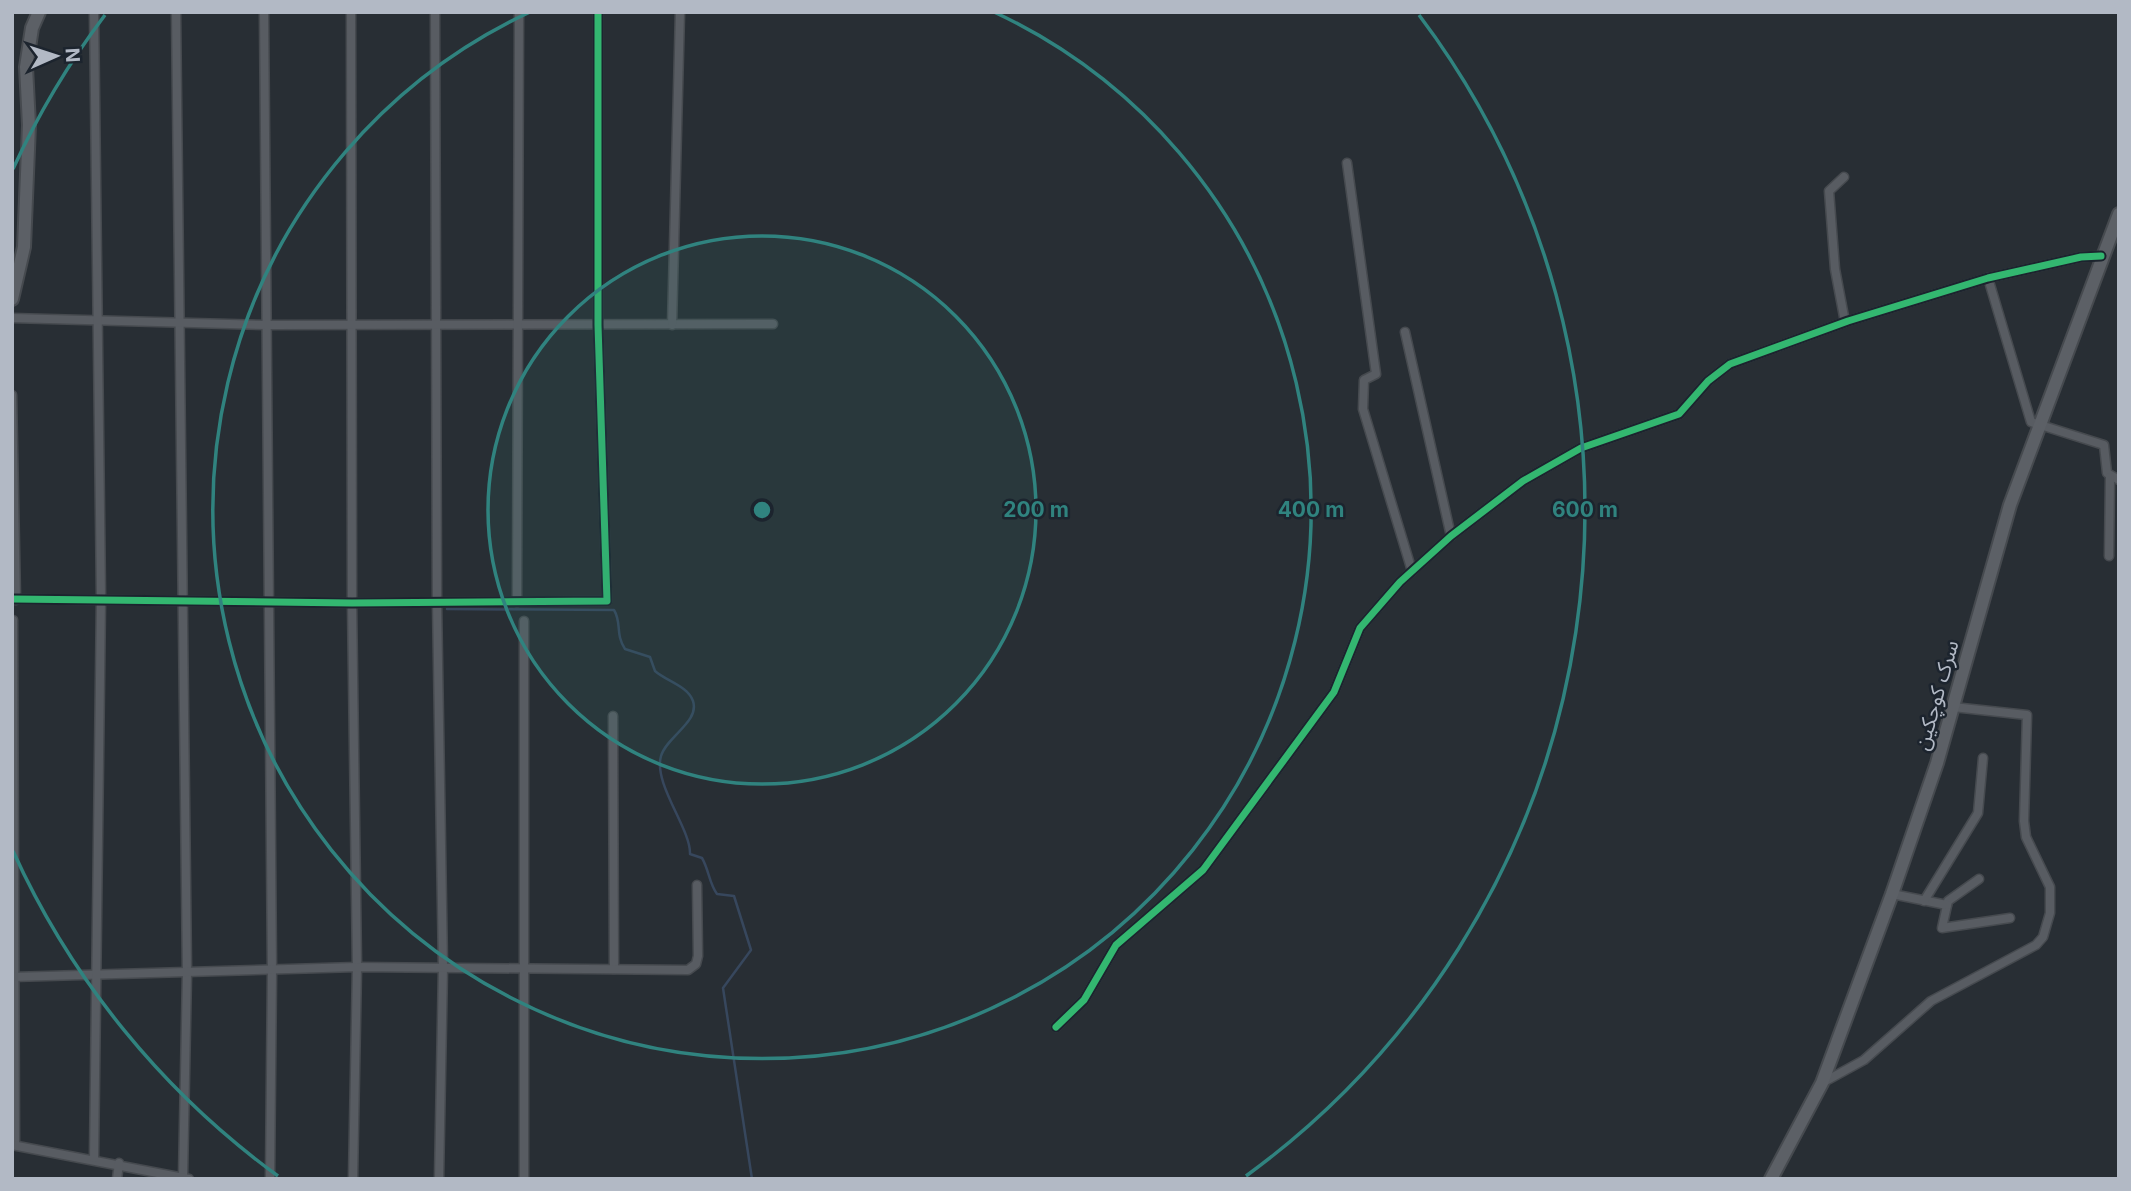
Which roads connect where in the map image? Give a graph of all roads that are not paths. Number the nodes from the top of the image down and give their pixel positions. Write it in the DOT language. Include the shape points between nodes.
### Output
graph roads {
  1 [pos="39,12"];
  2 [pos="94,12"];
  3 [pos="176,12"];
  4 [pos="264,12"];
  5 [pos="351,12"];
  6 [pos="435,12"];
  7 [pos="519,12"];
  8 [pos="598,12"];
  9 [pos="680,12"];
  10 [pos="1347,163"];
  11 [pos="1844,177"];
  12 [pos="2119,214"];
  13 [pos="2101,256"];
  14 [pos="1988,278"];
  15 [pos="12,299"];
  16 [pos="12,318"];
  17 [pos="99,321"];
  18 [pos="1845,322"];
  19 [pos="180,324"];
  20 [pos="352,324"];
  21 [pos="520,324"];
  22 [pos="598,324"];
  23 [pos="773,324"];
  24 [pos="267,325"];
  25 [pos="672,325"];
  26 [pos="436,326"];
  27 [pos="1405,331"];
  28 [pos="12,395"];
  29 [pos="2039,426"];
  30 [pos="2114,478"];
  31 [pos="1451,536"];
  32 [pos="2109,555"];
  33 [pos="1412,571"];
  34 [pos="101,598"];
  35 [pos="14,600"];
  36 [pos="270,601"];
  37 [pos="437,601"];
  38 [pos="184,602"];
  39 [pos="517,602"];
  40 [pos="352,603"];
  41 [pos="13,620"];
  42 [pos="524,621"];
  43 [pos="1953,707"];
  44 [pos="613,716"];
  45 [pos="1983,758"];
  46 [pos="1979,879"];
  47 [pos="696,885"];
  48 [pos="1892,894"];
  49 [pos="1924,901"];
  50 [pos="1947,905"];
  51 [pos="2010,918"];
  52 [pos="357,967"];
  53 [pos="443,967"];
  54 [pos="524,970"];
  55 [pos="614,970"];
  56 [pos="272,971"];
  57 [pos="187,973"];
  58 [pos="97,976"];
  59 [pos="12,977"];
  60 [pos="1056,1027"];
  61 [pos="1822,1083"];
  62 [pos="14,1145"];
  63 [pos="94,1158"];
  64 [pos="119,1163"];
  65 [pos="186,1178"];
  66 [pos="117,1179"];
  67 [pos="270,1179"];
  68 [pos="354,1179"];
  69 [pos="439,1179"];
  70 [pos="524,1179"];
  71 [pos="1771,1179"];
  1 -- 15 [label="main road" via="26,67 29,125 24,247"];
  2 -- 17 [label="street"];
  3 -- 19 [label="street"];
  4 -- 24 [label="street"];
  5 -- 20 [label="street"];
  6 -- 26 [label="street"];
  7 -- 21 [label="street"];
  8 -- 22 [label="street"];
  9 -- 25 [label="street"];
  10 -- 33 [label="street" via="1377,374 1364,380 1363,408"];
  11 -- 18 [label="street" via="1829,191"];
  12 -- 13 [label="main road, سرک کوچکین"];
  13 -- 14 [label="street"];
  13 -- 29 [label="main road, سرک کوچکین"];
  14 -- 18 [label="street"];
  14 -- 29 [label="street" via="2030,420"];
  16 -- 17 [label="street"];
  17 -- 19 [label="street"];
  17 -- 34 [label="street"];
  18 -- 31 [label="street" via="1730,364 1679,414 1581,448 1523,481"];
  19 -- 24 [label="street"];
  19 -- 38 [label="street"];
  20 -- 24 [label="street"];
  20 -- 26 [label="street"];
  20 -- 40 [label="street"];
  21 -- 22 [label="street"];
  21 -- 26 [label="street"];
  21 -- 39 [label="street"];
  22 -- 25 [label="street"];
  22 -- 39 [label="street" via="607,601"];
  23 -- 25 [label="street"];
  24 -- 36 [label="street"];
  26 -- 37 [label="street"];
  27 -- 31 [label="street"];
  28 -- 35 [label="street"];
  29 -- 30 [label="street" via="2104,445"];
  29 -- 43 [label="main road, سرک کوچکین" via="2010,505"];
  30 -- 32 [label="street"];
  31 -- 33 [label="street"];
  33 -- 60 [label="street" via="1360,628 1334,692 1203,870 1116,945 1084,1000"];
  34 -- 35 [label="street"];
  34 -- 38 [label="street"];
  34 -- 58 [label="street"];
  36 -- 38 [label="street"];
  36 -- 40 [label="street"];
  36 -- 56 [label="street"];
  37 -- 39 [label="street"];
  37 -- 40 [label="street"];
  37 -- 53 [label="street"];
  38 -- 57 [label="street"];
  40 -- 52 [label="street"];
  41 -- 59 [label="street"];
  42 -- 54 [label="street"];
  43 -- 48 [label="main road, سرک کوچکین"];
  43 -- 61 [label="street" via="2027,715 2024,829 2050,887 2047,927 2036,945 1931,1002 1864,1060"];
  44 -- 55 [label="street"];
  45 -- 49 [label="street" via="1978,813"];
  46 -- 50 [label="street"];
  47 -- 55 [label="street" via="696,964 688,970"];
  48 -- 49 [label="street"];
  48 -- 61 [label="main road, سرک کوچکین"];
  49 -- 50 [label="street"];
  50 -- 51 [label="street" via="1943,929"];
  52 -- 53 [label="street"];
  52 -- 56 [label="street"];
  52 -- 68 [label="street"];
  53 -- 54 [label="street"];
  53 -- 69 [label="street"];
  54 -- 55 [label="street"];
  54 -- 70 [label="street"];
  56 -- 57 [label="street"];
  56 -- 67 [label="street"];
  57 -- 58 [label="street"];
  57 -- 65 [label="street"];
  58 -- 59 [label="street"];
  58 -- 63 [label="street"];
  59 -- 62 [label="street"];
  61 -- 71 [label="main road, سرک کوچکین"];
  62 -- 63 [label="street"];
  63 -- 64 [label="street"];
  64 -- 65 [label="street"];
  64 -- 66 [label="street"];
}
